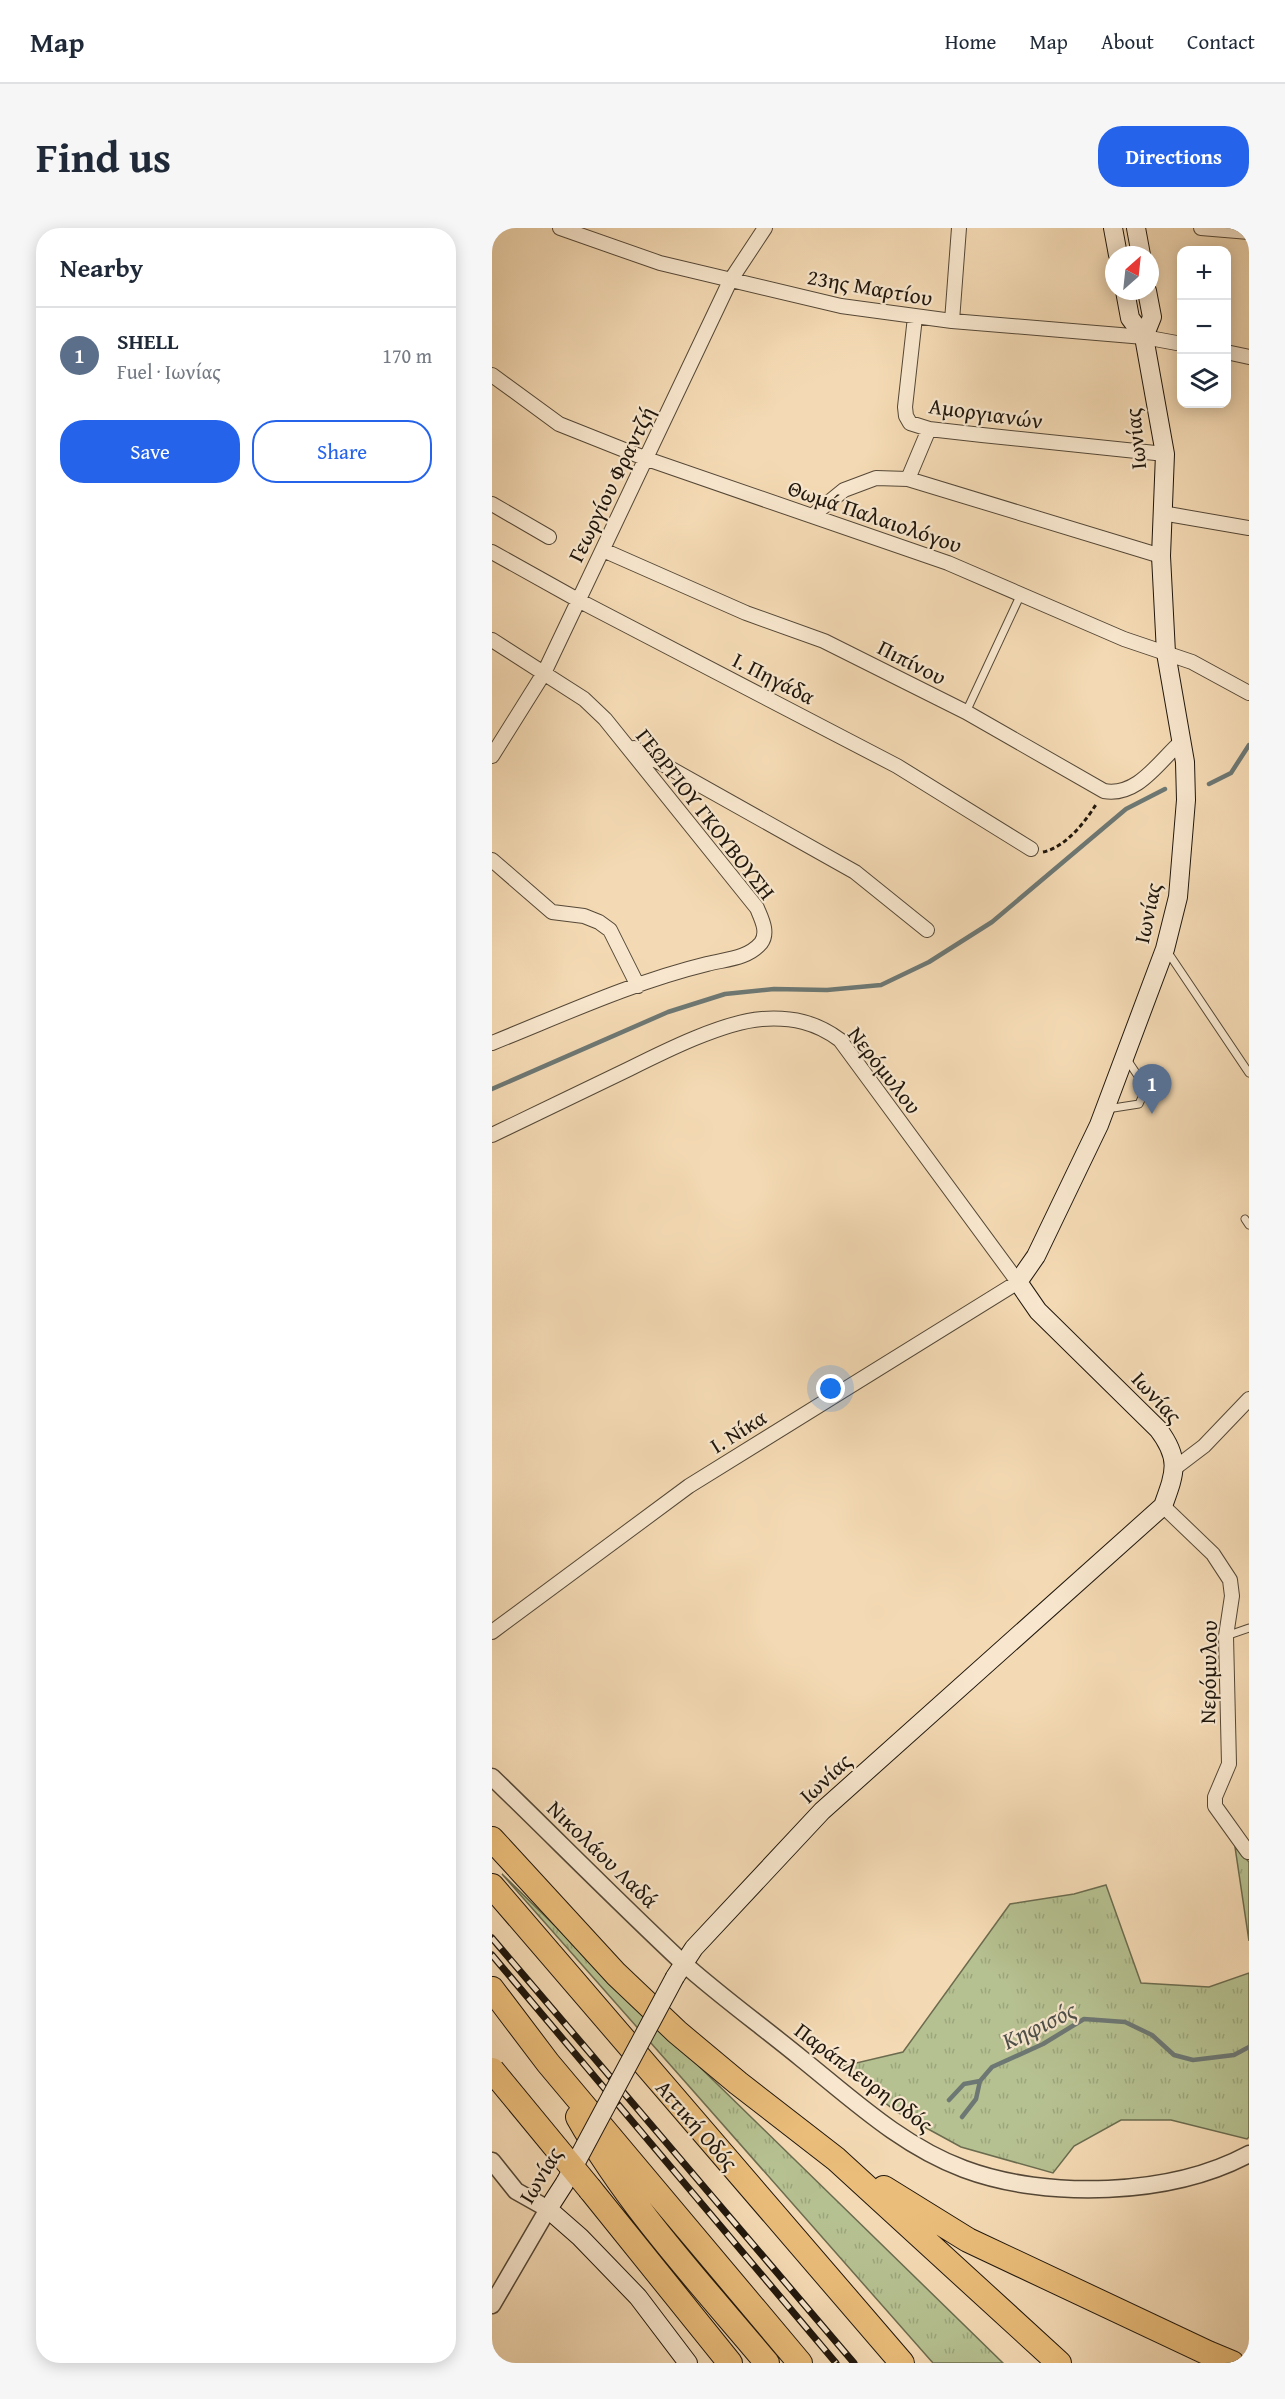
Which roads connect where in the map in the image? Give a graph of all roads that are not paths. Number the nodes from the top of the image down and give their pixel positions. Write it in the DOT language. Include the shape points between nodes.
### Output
graph roads {
  1 [pos="560,228"];
  2 [pos="765,228"];
  3 [pos="959,228"];
  4 [pos="1113,228"];
  5 [pos="1136,228"];
  6 [pos="1201,228"];
  7 [pos="1249,232"];
  8 [pos="1116,246"];
  9 [pos="1139,246"];
  10 [pos="730,281"];
  11 [pos="1127,300"];
  12 [pos="1149,300"];
  13 [pos="915,317"];
  14 [pos="952,321"];
  15 [pos="1144,337"];
  16 [pos="1177,343"];
  17 [pos="1231,353"];
  18 [pos="1249,357"];
  19 [pos="492,375"];
  20 [pos="929,429"];
  21 [pos="1165,454"];
  22 [pos="647,459"];
  23 [pos="908,479"];
  24 [pos="492,504"];
  25 [pos="1161,513"];
  26 [pos="812,516"];
  27 [pos="1249,528"];
  28 [pos="549,537"];
  29 [pos="603,550"];
  30 [pos="492,552"];
  31 [pos="1161,556"];
  32 [pos="1021,594"];
  33 [pos="578,600"];
  34 [pos="492,640"];
  35 [pos="1167,653"];
  36 [pos="544,673"];
  37 [pos="1249,693"];
  38 [pos="966,712"];
  39 [pos="1182,741"];
  40 [pos="624,742"];
  41 [pos="492,756"];
  42 [pos="1031,849"];
  43 [pos="492,860"];
  44 [pos="927,930"];
  45 [pos="1166,949"];
  46 [pos="638,986"];
  47 [pos="492,1043"];
  48 [pos="1125,1057"];
  49 [pos="1249,1073"];
  50 [pos="1105,1110"];
  51 [pos="492,1135"];
  52 [pos="1018,1282"];
  53 [pos="1249,1399"];
  54 [pos="1175,1468"];
  55 [pos="1163,1506"];
  56 [pos="1249,1628"];
  57 [pos="492,1632"];
  58 [pos="1226,1636"];
  59 [pos="492,1776"];
  60 [pos="492,1839"];
  61 [pos="1248,1852"];
  62 [pos="492,1886"];
  63 [pos="679,1970"];
  64 [pos="492,1989"];
  65 [pos="548,2063"];
  66 [pos="492,2070"];
  67 [pos="1249,2154"];
  68 [pos="836,2159"];
  69 [pos="492,2161"];
  70 [pos="548,2209"];
  71 [pos="492,2305"];
  72 [pos="1210,2358"];
  73 [pos="688,2363"];
  74 [pos="730,2363"];
  75 [pos="767,2363"];
  76 [pos="800,2363"];
  77 [pos="902,2363"];
  78 [pos="1059,2363"];
  79 [pos="1232,2363"];
  1 -- 10 [label="street, 23ης Μαρτίου" via="660,263"];
  2 -- 10 [label="street, Γεωργίου Φραντζή"];
  3 -- 14 [label="street"];
  4 -- 8 [label="main road"];
  5 -- 9 [label="main road"];
  6 -- 7 [label="street"];
  10 -- 13 [label="street, 23ης Μαρτίου" via="841,306"];
  10 -- 22 [label="street, Γεωργίου Φραντζή"];
  11 -- 15 [label="main road, Ιωνίας" via="1130,318"];
  12 -- 15 [label="main road, Ιωνίας" via="1152,317"];
  13 -- 14 [label="street, 23ης Μαρτίου"];
  13 -- 20 [label="street, Αμοργιανών" via="906,416 910,423"];
  14 -- 15 [label="street, 23ης Μαρτίου"];
  15 -- 16 [label="street, 23ης Μαρτίου"];
  15 -- 21 [label="main road, Ιωνίας"];
  17 -- 18 [label="street"];
  19 -- 22 [label="street, Θωμά Παλαιολόγου" via="559,424"];
  20 -- 21 [label="street, Αμοργιανών"];
  20 -- 23 [label="street"];
  21 -- 25 [label="main road, Ιωνίας"];
  22 -- 26 [label="street, Θωμά Παλαιολόγου"];
  22 -- 29 [label="street, Γεωργίου Φραντζή"];
  23 -- 26 [label="street" via="876,478 844,490"];
  23 -- 31 [label="street"];
  24 -- 28 [label="street"];
  25 -- 27 [label="street"];
  25 -- 31 [label="main road, Ιωνίας"];
  26 -- 32 [label="street, Θωμά Παλαιολόγου" via="948,563"];
  29 -- 33 [label="street, Γεωργίου Φραντζή"];
  29 -- 38 [label="street, Πιπίνου" via="737,609 824,641"];
  30 -- 33 [label="street, Ι. Πηγάδα"];
  31 -- 35 [label="main road, Ιωνίας"];
  32 -- 35 [label="street, Θωμά Παλαιολόγου" via="1124,639"];
  32 -- 38 [label="lane"];
  33 -- 36 [label="street, Γεωργίου Φραντζή"];
  33 -- 42 [label="street, Ι. Πηγάδα" via="897,766"];
  34 -- 36 [label="street, ΓΕΩΡΓΙΟΥ ΓΚΟΥΒΟΥΣΗ"];
  35 -- 37 [label="street, Θωμά Παλαιολόγου"];
  35 -- 39 [label="main road, Ιωνίας"];
  36 -- 40 [label="street, ΓΕΩΡΓΙΟΥ ΓΚΟΥΒΟΥΣΗ" via="584,699"];
  36 -- 41 [label="street, Γεωργίου Φραντζή"];
  38 -- 39 [label="street, Πιπίνου" via="1104,791 1117,793 1146,777"];
  39 -- 45 [label="main road, Ιωνίας" via="1186,800 1178,897"];
  40 -- 44 [label="street" via="855,872"];
  40 -- 46 [label="street, ΓΕΩΡΓΙΟΥ ΓΚΟΥΒΟΥΣΗ" via="757,908 764,926 760,943 742,957"];
  43 -- 46 [label="street" via="552,912 584,916 610,930"];
  45 -- 48 [label="main road, Ιωνίας"];
  45 -- 49 [label="lane"];
  46 -- 47 [label="street, ΓΕΩΡΓΙΟΥ ΓΚΟΥΒΟΥΣΗ"];
  48 -- 50 [label="main road, Ιωνίας"];
  48 -- 50 [label="lane" via="1146,1088 1139,1104"];
  50 -- 52 [label="main road, Ιωνίας" via="1036,1256"];
  51 -- 52 [label="street, Νερόμυλου" via="713,1032 761,1019 802,1020 824,1028 840,1040"];
  52 -- 54 [label="main road, Ιωνίας" via="1038,1311 1158,1429"];
  52 -- 57 [label="street, Ι. Νίκα" via="689,1486"];
  53 -- 54 [label="street" via="1204,1446"];
  54 -- 55 [label="main road"];
  55 -- 58 [label="street, Νερόμυλου" via="1213,1554 1230,1580 1232,1596"];
  55 -- 63 [label="main road, Ιωνίας" via="822,1811 694,1948"];
  56 -- 58 [label="lane"];
  58 -- 61 [label="street, Νερόμυλου" via="1229,1764 1215,1806"];
  59 -- 63 [label="street, Νικολάου Λαδά"];
  60 -- 68 [label="highway" via="616,1974 677,2032"];
  62 -- 77 [label="highway, Αττική Οδός"];
  63 -- 67 [label="street, Παράπλευρη Οδός" via="878,2121 936,2157 987,2177 1035,2187 1108,2189 1166,2181 1214,2169"];
  63 -- 70 [label="main road, Ιωνίας, bridge"];
  64 -- 65 [label="highway"];
  65 -- 75 [label="highway" via="597,2151"];
  65 -- 76 [label="highway"];
  66 -- 74 [label="highway, bridge"];
  68 -- 72 [label="highway" via="968,2240"];
  68 -- 78 [label="highway"];
  69 -- 70 [label="street" via="516,2191"];
  70 -- 71 [label="street, Ιωνίας"];
  70 -- 73 [label="main road" via="638,2297"];
  72 -- 79 [label="highway"];
}
